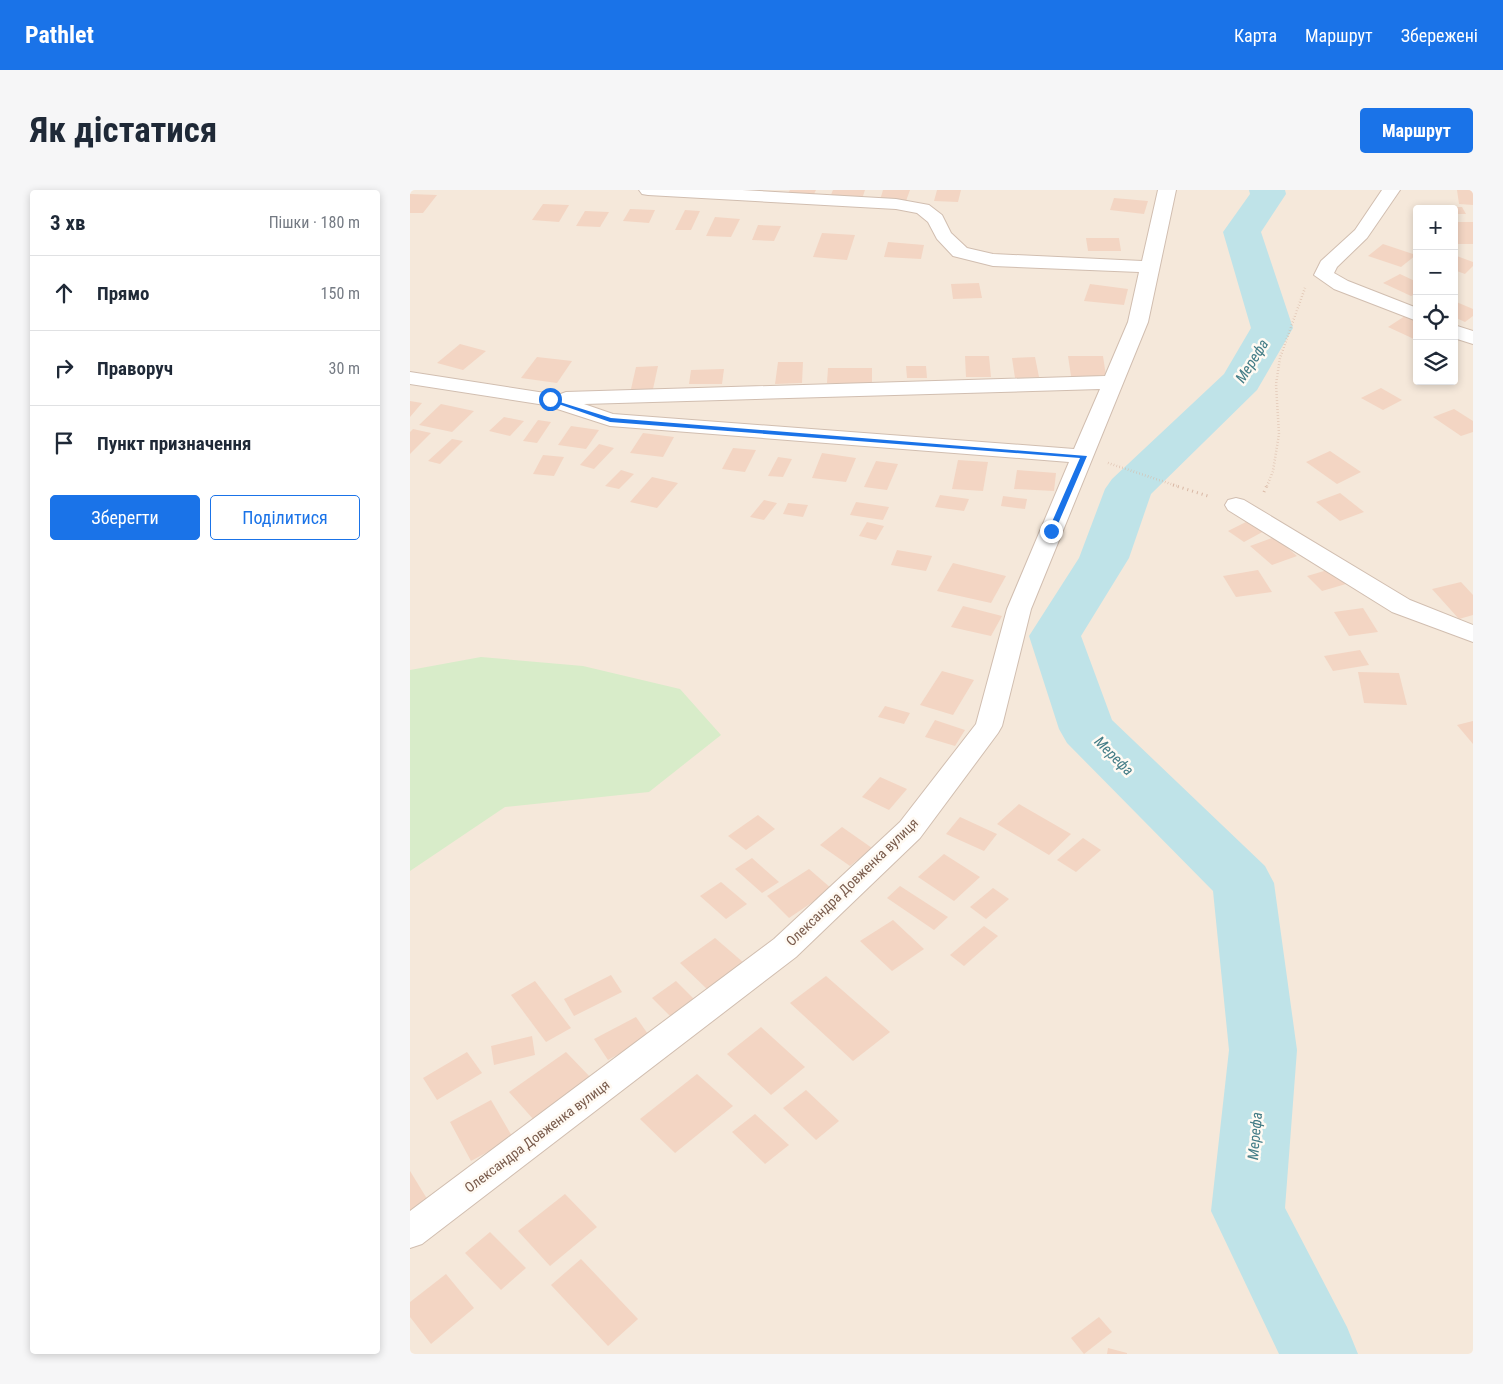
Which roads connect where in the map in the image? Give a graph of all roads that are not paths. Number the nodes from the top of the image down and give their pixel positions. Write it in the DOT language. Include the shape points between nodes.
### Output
graph roads {
  1 [pos="648,190"];
  2 [pos="1167,190"];
  3 [pos="1390,190"];
  4 [pos="1150,267"];
  5 [pos="1413,314"];
  6 [pos="1458,332"];
  7 [pos="1473,338"];
  8 [pos="410,378"];
  9 [pos="1115,382"];
  10 [pos="550,399"];
  11 [pos="1084,456"];
  12 [pos="1236,505"];
  13 [pos="1473,634"];
  14 [pos="410,1232"];
  1 -- 4 [label="street" via="896,204 923,209 936,219 943,235 960,252 993,260"];
  2 -- 4 [label="street, Олександра Довженка вулиця"];
  3 -- 5 [label="street" via="1361,234 1328,265 1324,275"];
  4 -- 9 [label="street, Олександра Довженка вулиця" via="1138,322"];
  6 -- 7 [label="street"];
  8 -- 10 [label="street"];
  9 -- 10 [label="street"];
  9 -- 11 [label="street, Олександра Довженка вулиця"];
  10 -- 11 [label="street" via="610,420"];
  11 -- 14 [label="street, Олександра Довженка вулиця" via="1019,609 989,726 910,830 785,948"];
  12 -- 13 [label="street" via="1401,606"];
}
